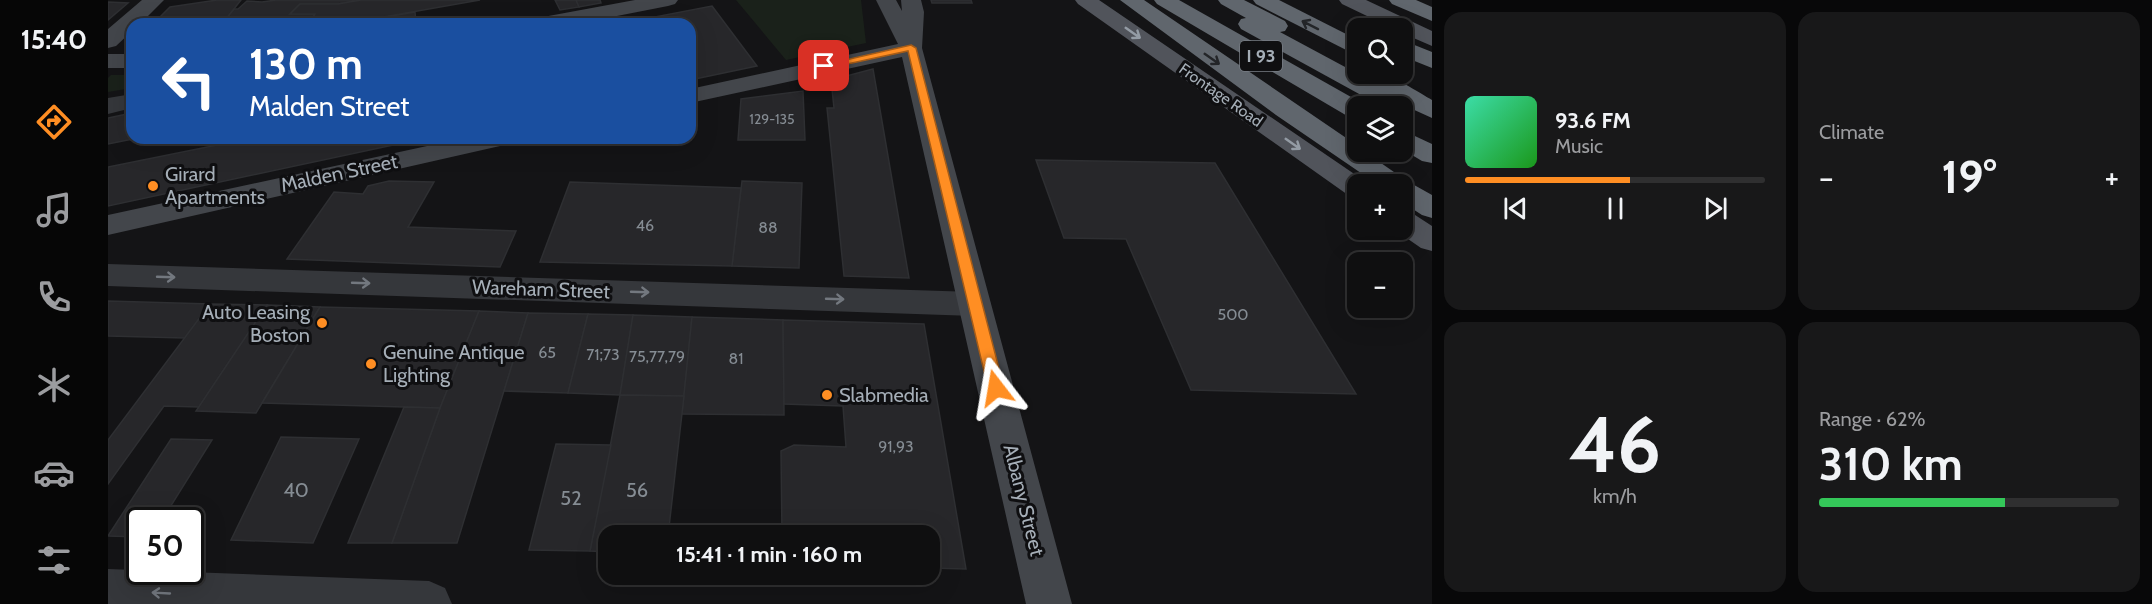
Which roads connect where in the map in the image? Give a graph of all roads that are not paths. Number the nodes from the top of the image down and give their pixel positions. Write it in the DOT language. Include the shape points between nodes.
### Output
graph roads {
  1 [pos="154,0"];
  2 [pos="668,0"];
  3 [pos="886,0"];
  4 [pos="911,0"];
  5 [pos="1084,0"];
  6 [pos="1130,0"];
  7 [pos="1164,0"];
  8 [pos="1206,0"];
  9 [pos="1228,0"];
  10 [pos="1263,0"];
  11 [pos="1399,0"];
  12 [pos="1342,7"];
  13 [pos="1432,15"];
  14 [pos="134,18"];
  15 [pos="574,18"];
  16 [pos="1354,18"];
  17 [pos="126,25"];
  18 [pos="1432,39"];
  19 [pos="108,41"];
  20 [pos="1347,44"];
  21 [pos="911,48"];
  22 [pos="1413,52"];
  23 [pos="108,61"];
  24 [pos="126,61"];
  25 [pos="1432,61"];
  26 [pos="1347,64"];
  27 [pos="1413,78"];
  28 [pos="1383,84"];
  29 [pos="1432,88"];
  30 [pos="696,95"];
  31 [pos="1379,96"];
  32 [pos="126,102"];
  33 [pos="108,106"];
  34 [pos="1347,106"];
  35 [pos="1432,110"];
  36 [pos="1413,115"];
  37 [pos="1432,125"];
  38 [pos="473,144"];
  39 [pos="1413,144"];
  40 [pos="1432,155"];
  41 [pos="1380,174"];
  42 [pos="1347,181"];
  43 [pos="1413,196"];
  44 [pos="1432,208"];
  45 [pos="108,225"];
  46 [pos="1413,228"];
  47 [pos="1432,241"];
  48 [pos="108,274"];
  49 [pos="974,303"];
  50 [pos="108,591"];
  51 [pos="429,604"];
  52 [pos="1049,604"];
  1 -- 14 [label="main road"];
  2 -- 15 [label="main road"];
  3 -- 21 [label="main road, Albany Street"];
  4 -- 21 [label="main road, Albany Street"];
  5 -- 42 [label="main road, Frontage Road, one-way"];
  6 -- 41 [label="highway, one-way"];
  7 -- 34 [label="highway, I 93"];
  8 -- 31 [label="highway"];
  9 -- 26 [label="highway"];
  20 -- 10 [label="highway, I 93, one-way"];
  11 -- 13 [label="highway"];
  12 -- 16 [label="highway"];
  12 -- 18 [label="main road"];
  17 -- 19 [label="main road"];
  21 -- 30 [label="main road"];
  21 -- 49 [label="main road, Albany Street"];
  22 -- 25 [label="highway"];
  23 -- 24 [label="main road"];
  27 -- 29 [label="highway"];
  28 -- 35 [label="highway"];
  32 -- 33 [label="street"];
  36 -- 37 [label="highway"];
  38 -- 45 [label="main road, Malden Street"];
  39 -- 40 [label="highway"];
  43 -- 44 [label="highway"];
  46 -- 47 [label="main road"];
  48 -- 49 [label="street, Wareham Street, one-way"];
  49 -- 52 [label="main road, Albany Street"];
  51 -- 50 [label="street, one-way"];
}
